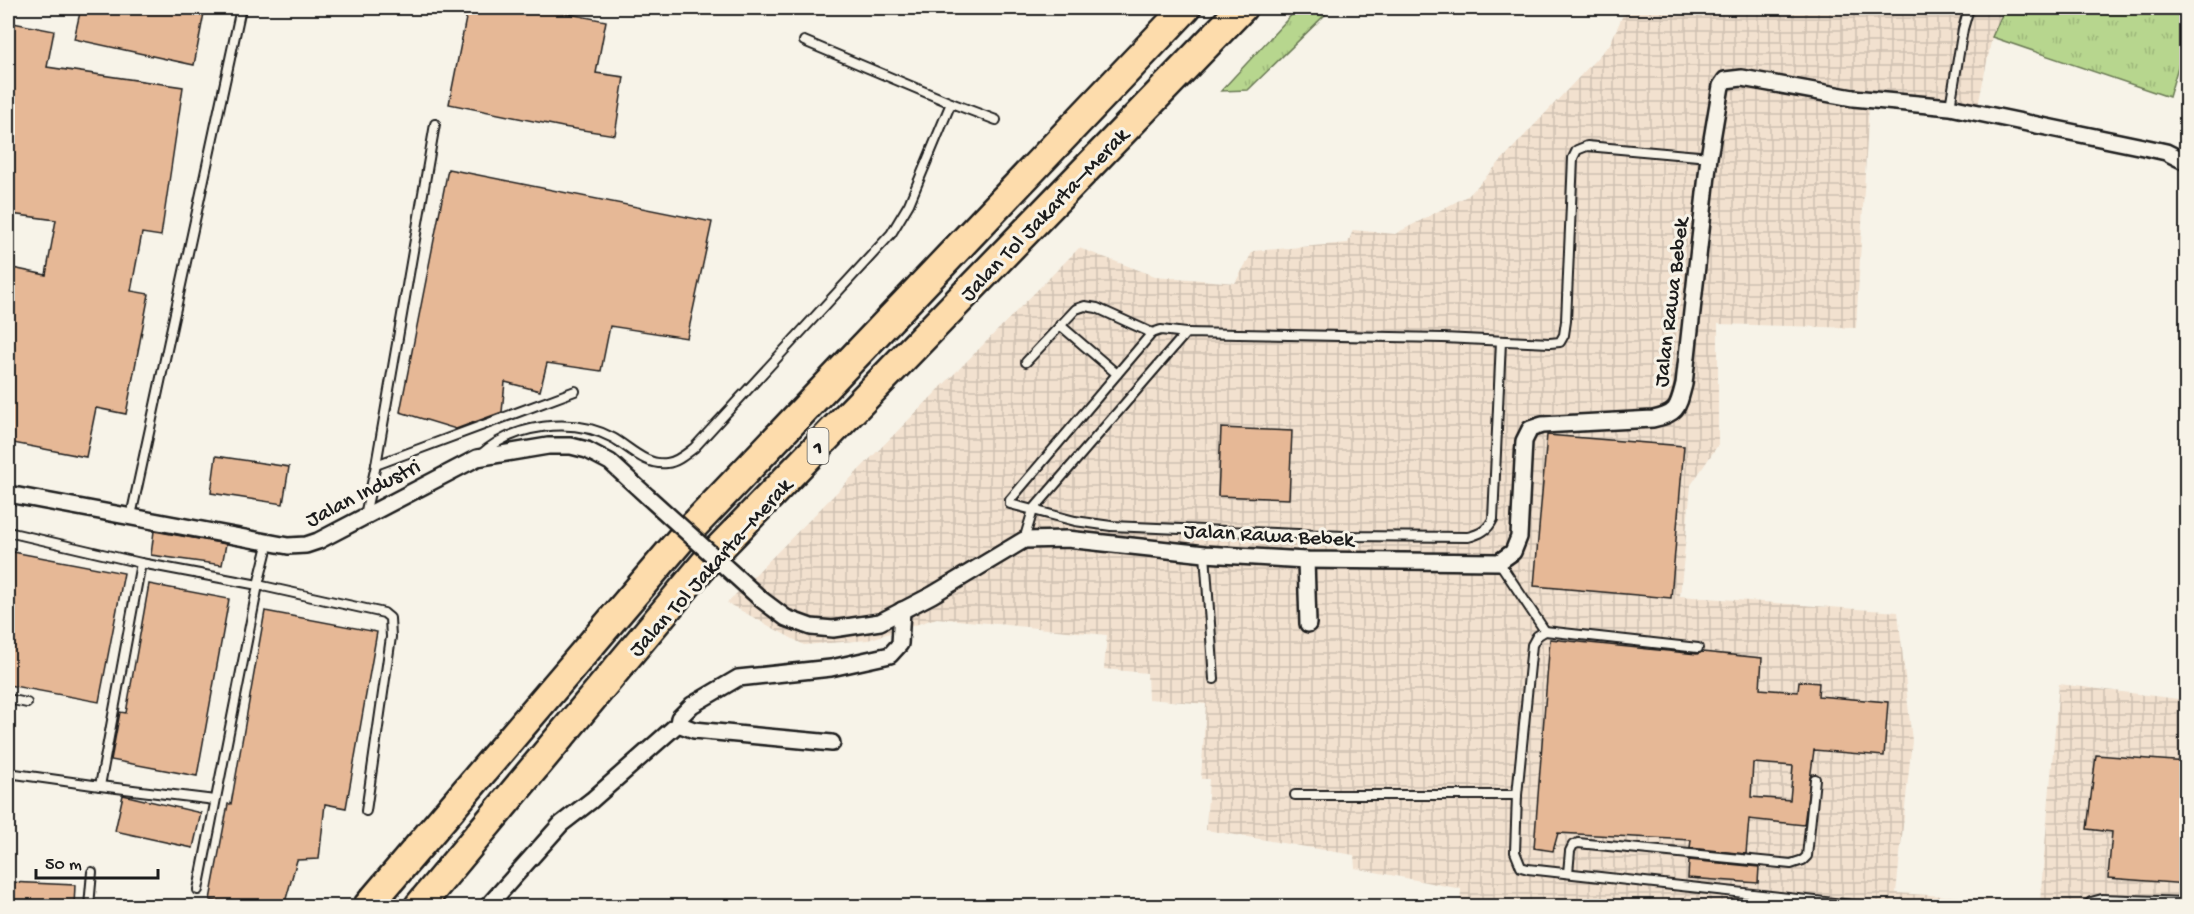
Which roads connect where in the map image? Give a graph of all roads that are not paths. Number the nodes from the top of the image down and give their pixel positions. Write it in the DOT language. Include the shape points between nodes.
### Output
graph roads {
  1 [pos="241,8"];
  2 [pos="1186,8"];
  3 [pos="1242,8"];
  4 [pos="1969,8"];
  5 [pos="804,41"];
  6 [pos="951,103"];
  7 [pos="1950,107"];
  8 [pos="996,120"];
  9 [pos="435,124"];
  10 [pos="1709,157"];
  11 [pos="2187,162"];
  12 [pos="1060,325"];
  13 [pos="1152,333"];
  14 [pos="1186,333"];
  15 [pos="1501,341"];
  16 [pos="1026,362"];
  17 [pos="1117,374"];
  18 [pos="575,391"];
  19 [pos="477,458"];
  20 [pos="376,465"];
  21 [pos="8,494"];
  22 [pos="1033,510"];
  23 [pos="365,515"];
  24 [pos="131,516"];
  25 [pos="8,532"];
  26 [pos="1024,540"];
  27 [pos="269,541"];
  28 [pos="1205,554"];
  29 [pos="1306,560"];
  30 [pos="1499,562"];
  31 [pos="141,563"];
  32 [pos="258,585"];
  33 [pos="762,600"];
  34 [pos="902,610"];
  35 [pos="1308,624"];
  36 [pos="1545,632"];
  37 [pos="1698,648"];
  38 [pos="1214,679"];
  39 [pos="8,699"];
  40 [pos="27,703"];
  41 [pos="678,724"];
  42 [pos="832,744"];
  43 [pos="8,773"];
  44 [pos="1815,779"];
  45 [pos="100,786"];
  46 [pos="1295,795"];
  47 [pos="1517,795"];
  48 [pos="215,800"];
  49 [pos="366,811"];
  50 [pos="92,872"];
  51 [pos="1568,873"];
  52 [pos="198,890"];
  53 [pos="2187,902"];
  54 [pos="89,906"];
  55 [pos="368,906"];
  56 [pos="419,906"];
  57 [pos="488,906"];
  58 [pos="1861,906"];
  59 [pos="2087,906"];
  1 -- 24 [label="lane"];
  2 -- 55 [label="highway, Jalan Tol Jakarta–Merak / 1" via="681,538"];
  3 -- 56 [label="highway, Jalan Tol Jakarta–Merak / 1" via="706,562"];
  4 -- 7 [label="lane"];
  5 -- 6 [label="lane"];
  6 -- 8 [label="lane"];
  6 -- 19 [label="lane" via="909,204 891,234 683,457 666,463 650,460 613,438 569,426 517,433 492,444"];
  7 -- 10 [label="street, Jalan Rawa Bebek" via="1853,98 1731,78 1721,86"];
  7 -- 11 [label="street, Jalan Rawa Bebek" via="2166,152"];
  9 -- 20 [label="lane"];
  10 -- 15 [label="lane" via="1587,146 1577,150 1573,158 1563,339 1550,344"];
  10 -- 30 [label="street, Jalan Rawa Bebek" via="1679,403 1669,416 1653,419 1542,425 1530,429 1524,441 1520,537 1513,552"];
  12 -- 13 [label="lane" via="1076,309 1085,306"];
  12 -- 16 [label="lane"];
  12 -- 17 [label="lane"];
  13 -- 14 [label="lane"];
  13 -- 17 [label="lane"];
  14 -- 15 [label="lane"];
  14 -- 22 [label="lane"];
  15 -- 22 [label="lane" via="1493,519 1480,534 1344,536 1173,530 1076,521"];
  17 -- 22 [label="lane" via="1010,500 1010,504"];
  18 -- 20 [label="lane"];
  19 -- 23 [label="street, Jalan Industri"];
  19 -- 33 [label="street, Jalan Industri, bridge" via="548,446 587,450 610,462"];
  20 -- 23 [label="lane"];
  21 -- 24 [label="street, Jalan Industri"];
  22 -- 26 [label="lane"];
  23 -- 27 [label="street, Jalan Industri" via="306,545"];
  24 -- 27 [label="street, Jalan Industri"];
  25 -- 31 [label="lane"];
  26 -- 28 [label="street, Jalan Rawa Bebek" via="1067,539"];
  26 -- 34 [label="street, Jalan Rawa Bebek"];
  27 -- 32 [label="lane"];
  28 -- 29 [label="street, Jalan Rawa Bebek"];
  28 -- 38 [label="lane"];
  29 -- 30 [label="street, Jalan Rawa Bebek"];
  29 -- 35 [label="street"];
  30 -- 36 [label="lane"];
  31 -- 32 [label="lane"];
  31 -- 45 [label="lane"];
  32 -- 48 [label="lane"];
  32 -- 49 [label="lane" via="384,613 390,618 391,637"];
  33 -- 34 [label="street, Jalan Rawa Bebek" via="786,618 811,627 833,629 880,622"];
  34 -- 41 [label="street" via="900,644 890,655 831,668 738,678 692,705"];
  36 -- 37 [label="lane"];
  36 -- 47 [label="lane" via="1532,645"];
  39 -- 40 [label="lane"];
  41 -- 42 [label="street" via="694,730"];
  41 -- 57 [label="street" via="561,824"];
  43 -- 45 [label="lane"];
  44 -- 51 [label="lane" via="1807,856 1798,862 1578,843 1570,851"];
  45 -- 48 [label="lane"];
  46 -- 47 [label="lane"];
  47 -- 51 [label="lane" via="1515,852 1521,867"];
  48 -- 52 [label="lane"];
  50 -- 54 [label="lane"];
  51 -- 58 [label="lane"];
  53 -- 59 [label="lane" via="2102,898"];
}
